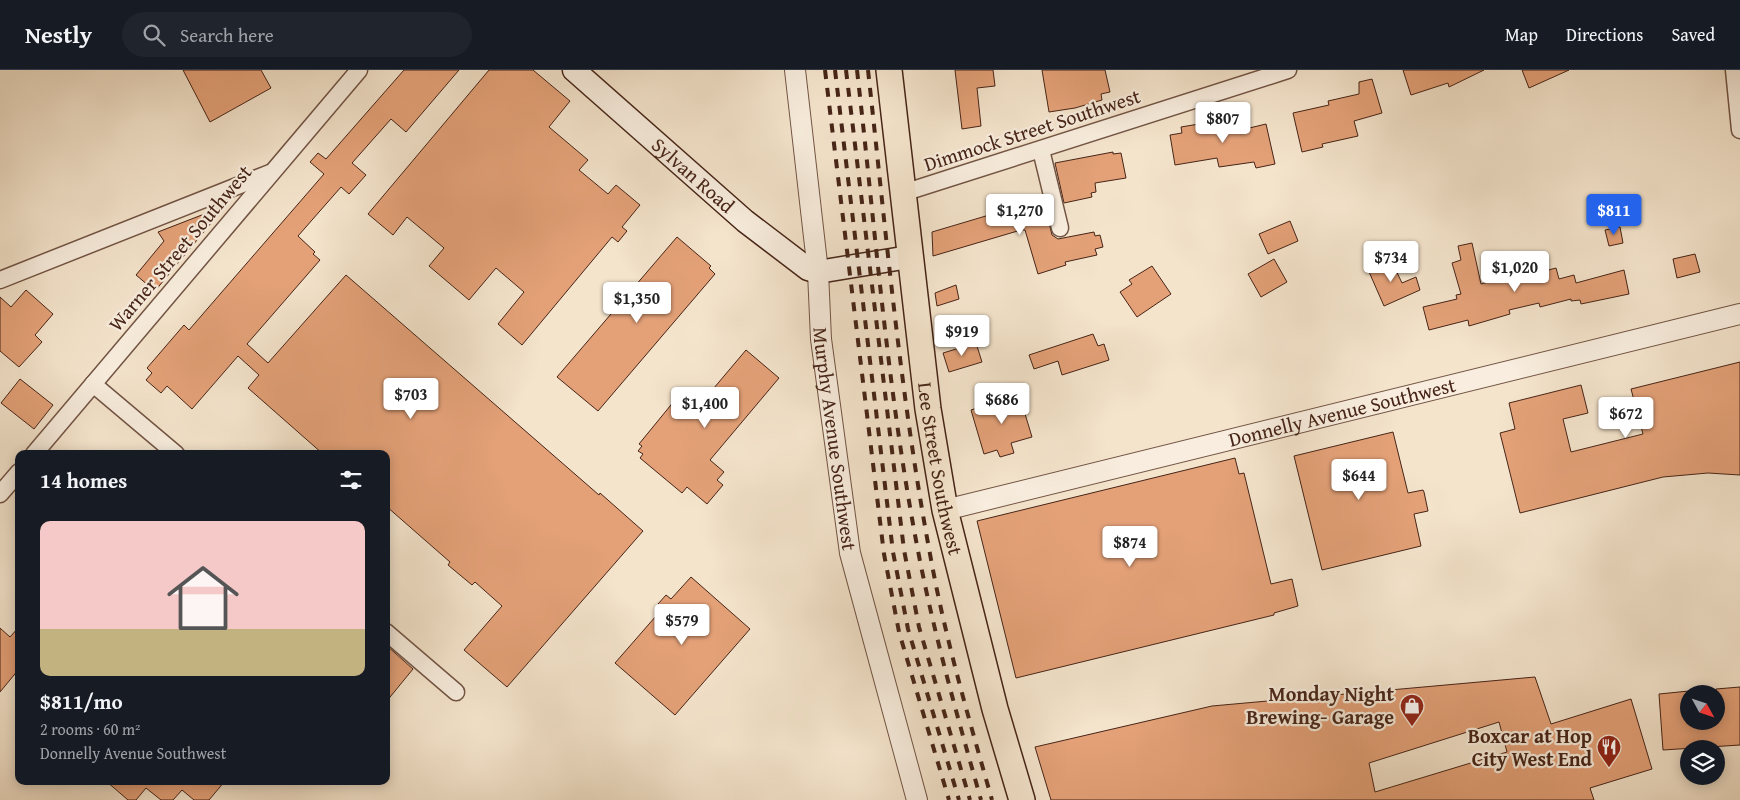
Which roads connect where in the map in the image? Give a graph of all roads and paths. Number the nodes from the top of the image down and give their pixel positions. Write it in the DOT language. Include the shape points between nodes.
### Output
graph roads {
  1 [pos="359,70"];
  2 [pos="574,70"];
  3 [pos="795,70"];
  4 [pos="889,70"];
  5 [pos="1288,70"];
  6 [pos="1734,70"];
  7 [pos="1740,130"];
  8 [pos="1041,150"];
  9 [pos="272,172"];
  10 [pos="903,193"];
  11 [pos="1060,228"];
  12 [pos="910,258"];
  13 [pos="818,272"];
  14 [pos="0,280"];
  15 [pos="1740,314"];
  16 [pos="93,384"];
  17 [pos="37,450"];
  18 [pos="171,450"];
  19 [pos="15,477"];
  20 [pos="0,494"];
  21 [pos="945,510"];
  22 [pos="390,635"];
  23 [pos="456,692"];
  24 [pos="916,798"];
  25 [pos="1022,800"];
  1 -- 9 [label="street, Warner Street Southwest"];
  2 -- 13 [label="main road, Sylvan Road" via="745,221 795,261"];
  3 -- 13 [label="street, Murphy Avenue Southwest"];
  4 -- 10 [label="main road, Lee Street Southwest"];
  5 -- 8 [label="street, Dimmock Street Southwest"];
  6 -- 7 [label="street"];
  8 -- 10 [label="street, Dimmock Street Southwest"];
  8 -- 11 [label="street"];
  9 -- 14 [label="street"];
  9 -- 16 [label="street, Warner Street Southwest"];
  10 -- 12 [label="main road, Lee Street Southwest"];
  12 -- 13 [label="main road"];
  12 -- 21 [label="main road, Lee Street Southwest" via="928,409"];
  13 -- 24 [label="street, Murphy Avenue Southwest" via="821,339 850,553"];
  15 -- 21 [label="street, Donnelly Avenue Southwest"];
  16 -- 17 [label="street, Warner Street Southwest"];
  16 -- 18 [label="street"];
  19 -- 20 [label="street"];
  21 -- 25 [label="main road, Lee Street Southwest" via="995,709"];
  22 -- 23 [label="street"];
}
